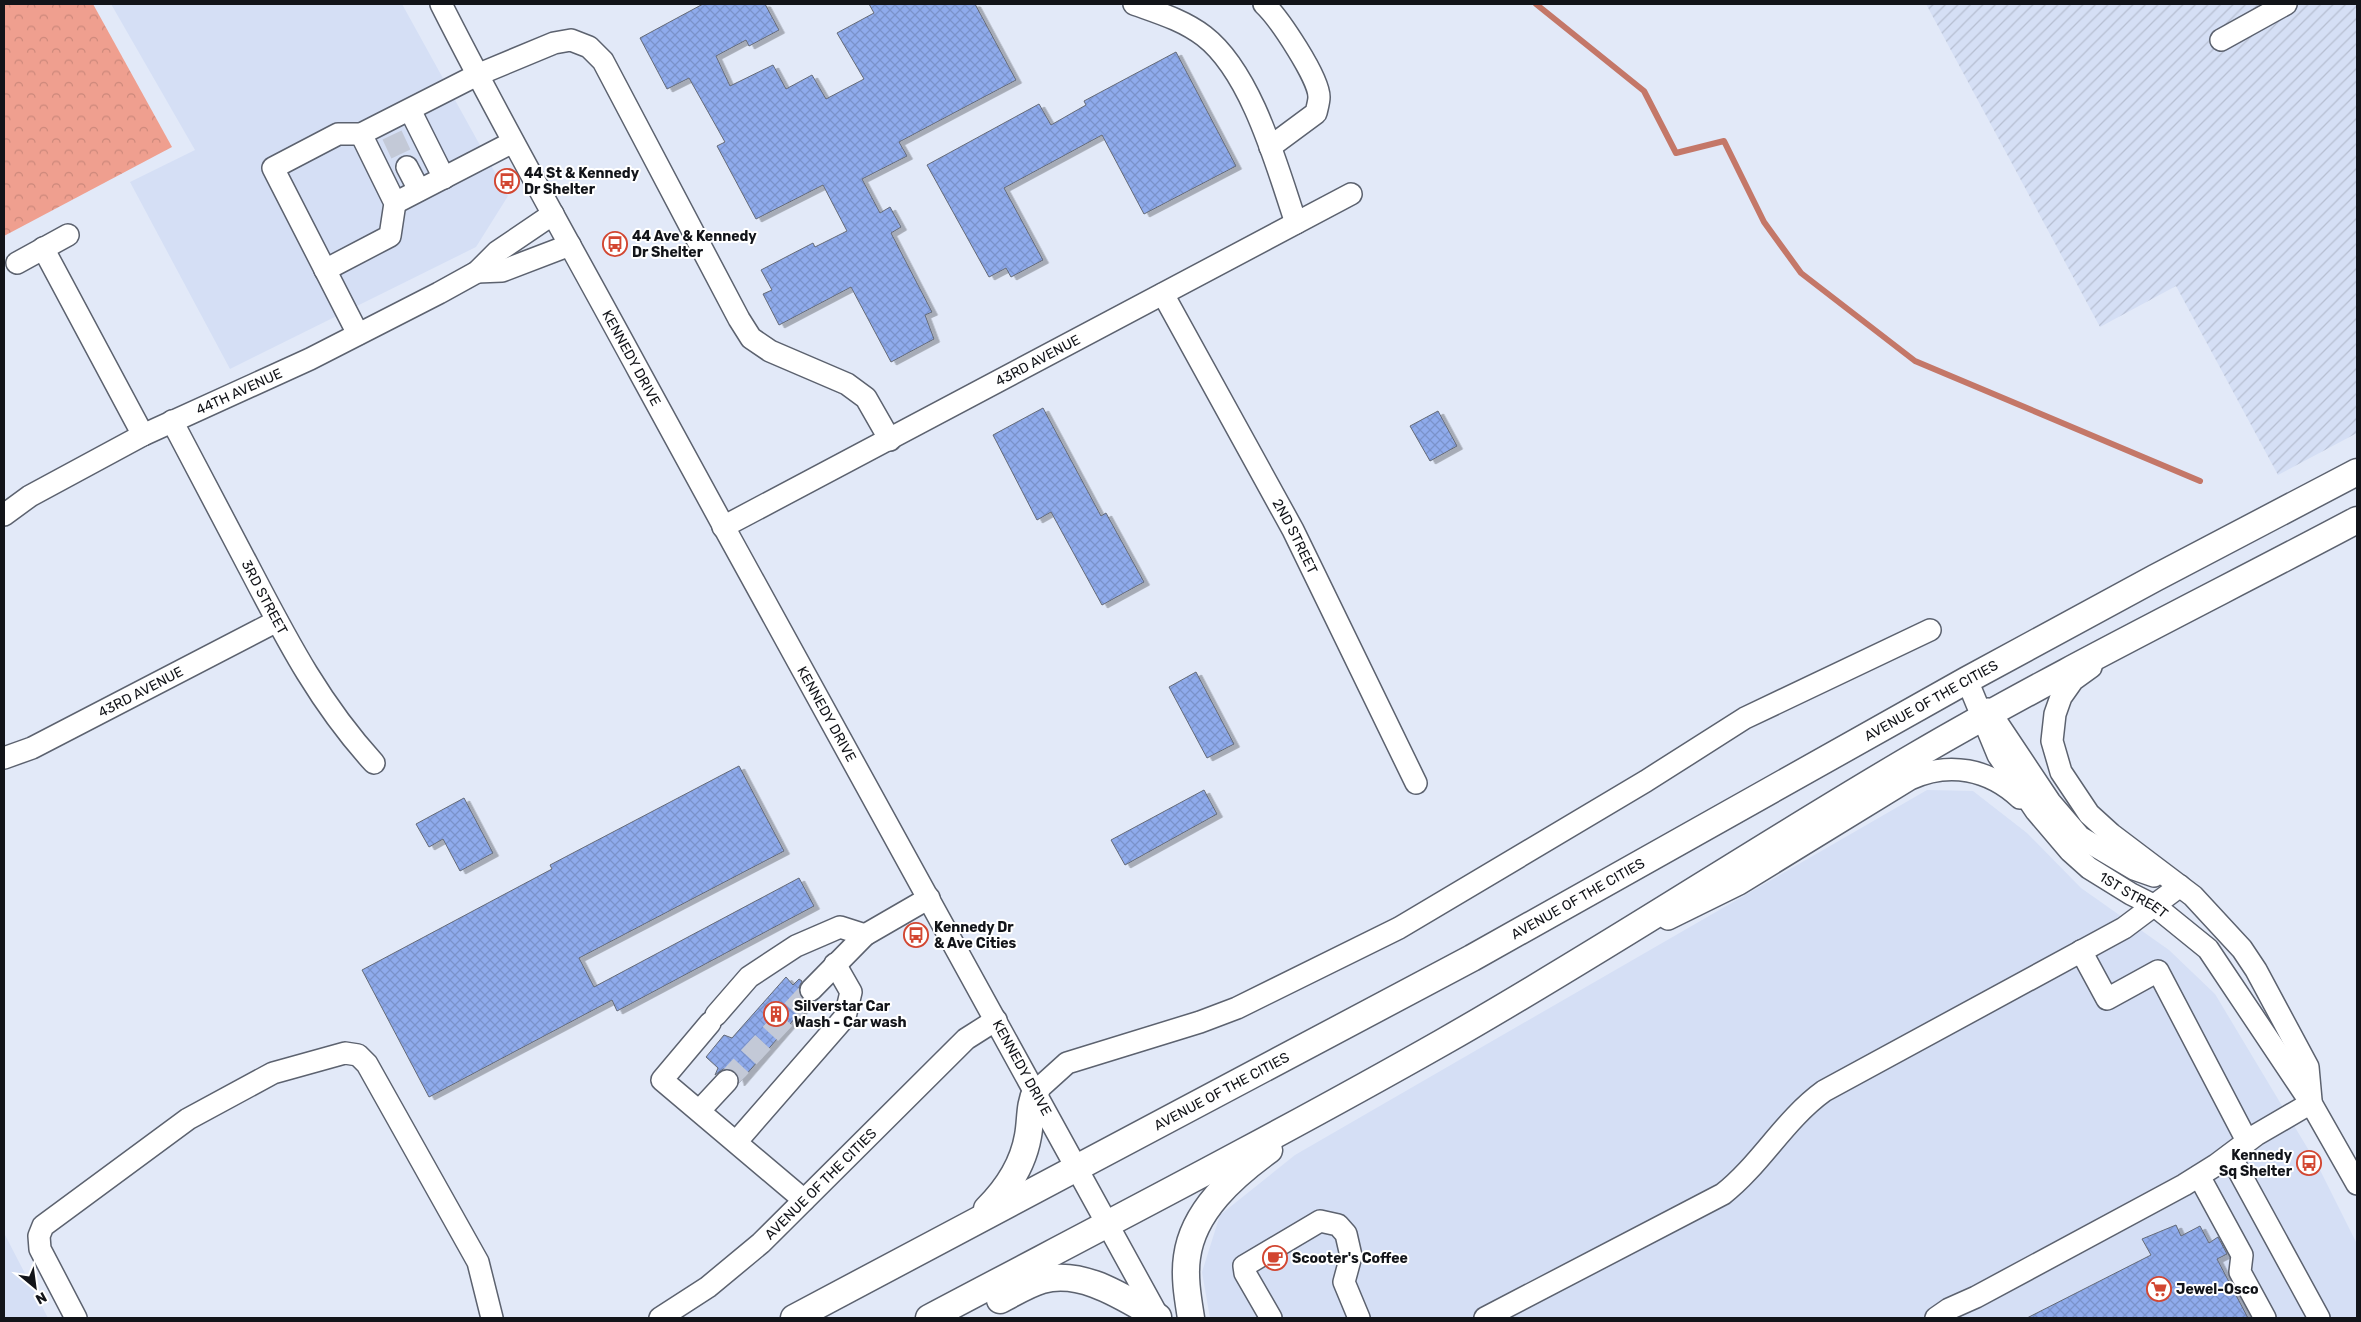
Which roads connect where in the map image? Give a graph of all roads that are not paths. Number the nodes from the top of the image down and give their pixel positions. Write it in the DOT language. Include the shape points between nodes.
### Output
graph roads {
  1 [pos="441,4"];
  2 [pos="1134,4"];
  3 [pos="1264,4"];
  4 [pos="2286,4"];
  5 [pos="2221,40"];
  6 [pos="477,75"];
  7 [pos="410,110"];
  8 [pos="360,134"];
  9 [pos="513,142"];
  10 [pos="1270,147"];
  11 [pos="408,167"];
  12 [pos="444,178"];
  13 [pos="419,190"];
  14 [pos="1351,194"];
  15 [pos="395,203"];
  16 [pos="553,214"];
  17 [pos="1296,223"];
  18 [pos="68,235"];
  19 [pos="570,245"];
  20 [pos="43,248"];
  21 [pos="17,263"];
  22 [pos="325,270"];
  23 [pos="476,272"];
  24 [pos="1163,294"];
  25 [pos="358,334"];
  26 [pos="172,421"];
  27 [pos="143,435"];
  28 [pos="890,440"];
  29 [pos="2357,472"];
  30 [pos="4,515"];
  31 [pos="2357,520"];
  32 [pos="724,527"];
  33 [pos="277,621"];
  34 [pos="1930,630"];
  35 [pos="2120,644"];
  36 [pos="1967,680"];
  37 [pos="1986,716"];
  38 [pos="4,758"];
  39 [pos="374,763"];
  40 [pos="1416,783"];
  41 [pos="2046,822"];
  42 [pos="2180,886"];
  43 [pos="929,898"];
  44 [pos="2155,906"];
  45 [pos="865,935"];
  46 [pos="2081,951"];
  47 [pos="1581,961"];
  48 [pos="835,964"];
  49 [pos="811,990"];
  50 [pos="996,1020"];
  51 [pos="727,1081"];
  52 [pos="1036,1091"];
  53 [pos="1342,1097"];
  54 [pos="2311,1103"];
  55 [pos="700,1110"];
  56 [pos="737,1141"];
  57 [pos="2248,1141"];
  58 [pos="2230,1155"];
  59 [pos="1077,1168"];
  60 [pos="2199,1176"];
  61 [pos="2357,1184"];
  62 [pos="804,1200"];
  63 [pos="1108,1223"];
  64 [pos="970,1224"];
  65 [pos="1158,1317"];
  66 [pos="76,1318"];
  67 [pos="492,1318"];
  68 [pos="660,1318"];
  69 [pos="794,1318"];
  70 [pos="929,1318"];
  71 [pos="964,1318"];
  72 [pos="1190,1318"];
  73 [pos="1272,1318"];
  74 [pos="1359,1318"];
  75 [pos="1484,1318"];
  76 [pos="1936,1318"];
  77 [pos="2265,1318"];
  78 [pos="2319,1318"];
  1 -- 6 [label="street, KENNEDY DRIVE"];
  2 -- 10 [label="street" via="1180,20 1205,36 1230,65 1254,106"];
  3 -- 10 [label="street" via="1278,17 1304,61 1319,96 1316,113"];
  4 -- 5 [label="street"];
  6 -- 7 [label="street"];
  6 -- 9 [label="street, KENNEDY DRIVE"];
  6 -- 28 [label="street" via="554,43 571,40 589,47 603,61 751,338 770,351 847,384 866,398"];
  7 -- 8 [label="street" via="389,129"];
  7 -- 12 [label="street"];
  8 -- 15 [label="street"];
  8 -- 22 [label="street" via="338,134 273,168"];
  9 -- 12 [label="street"];
  9 -- 16 [label="street, KENNEDY DRIVE"];
  10 -- 17 [label="street"];
  11 -- 13 [label="street"];
  12 -- 13 [label="street"];
  13 -- 15 [label="street"];
  14 -- 17 [label="street, 43RD AVENUE"];
  15 -- 22 [label="street" via="390,236"];
  16 -- 19 [label="street, KENNEDY DRIVE"];
  16 -- 23 [label="street, 44TH AVENUE" via="497,252"];
  17 -- 24 [label="street, 43RD AVENUE"];
  18 -- 20 [label="street"];
  19 -- 23 [label="street, 44TH AVENUE" via="502,271"];
  19 -- 32 [label="street, KENNEDY DRIVE"];
  20 -- 21 [label="street"];
  20 -- 27 [label="street"];
  22 -- 25 [label="street"];
  23 -- 25 [label="street, 44TH AVENUE"];
  24 -- 28 [label="street, 43RD AVENUE"];
  24 -- 40 [label="street, 2ND STREET" via="1294,530"];
  25 -- 26 [label="street, 44TH AVENUE" via="310,360"];
  26 -- 27 [label="street, 44TH AVENUE"];
  26 -- 33 [label="street, 3RD STREET"];
  27 -- 30 [label="street, 44TH AVENUE" via="37,492"];
  28 -- 32 [label="street, 43RD AVENUE"];
  29 -- 36 [label="main road, AVENUE OF THE CITIES"];
  31 -- 35 [label="main road"];
  32 -- 43 [label="street, KENNEDY DRIVE"];
  33 -- 38 [label="street, 43RD AVENUE" via="32,748"];
  33 -- 39 [label="street, 3RD STREET" via="319,695 348,735"];
  34 -- 52 [label="street" via="1745,718 1400,928 1237,1008 1068,1063"];
  35 -- 37 [label="main road"];
  35 -- 42 [label="street, 1ST STREET" via="2074,680 2061,697 2052,726 2055,757 2061,772 2089,814"];
  36 -- 37 [label="street"];
  36 -- 59 [label="main road, AVENUE OF THE CITIES" via="1488,948"];
  37 -- 41 [label="street, 1ST STREET" via="1998,755"];
  37 -- 42 [label="street" via="2080,837 2134,869"];
  37 -- 47 [label="main road" via="1847,797"];
  41 -- 44 [label="street, 1ST STREET" via="2070,851 2090,868"];
  41 -- 47 [label="street" via="2000,782 1984,775 1953,768 1925,772 1739,884"];
  42 -- 44 [label="street"];
  42 -- 54 [label="street, 1ST STREET" via="2222,926 2256,970 2308,1068"];
  43 -- 45 [label="street"];
  43 -- 50 [label="street, KENNEDY DRIVE"];
  44 -- 46 [label="street" via="2124,928"];
  44 -- 54 [label="street, 1ST STREET" via="2208,949"];
  45 -- 48 [label="street"];
  45 -- 55 [label="street" via="840,927 796,946 749,977 662,1080"];
  46 -- 57 [label="street" via="2107,999 2158,971"];
  46 -- 75 [label="street" via="1824,1091 1807,1103 1742,1179 1723,1194"];
  47 -- 53 [label="main road"];
  48 -- 49 [label="street"];
  48 -- 56 [label="street" via="851,992 845,1017"];
  50 -- 52 [label="street, KENNEDY DRIVE"];
  50 -- 62 [label="street, AVENUE OF THE CITIES" via="966,1040"];
  51 -- 55 [label="street"];
  52 -- 59 [label="street, KENNEDY DRIVE"];
  52 -- 64 [label="main road" via="1032,1099 1028,1137 1016,1173 998,1198"];
  53 -- 63 [label="main road"];
  53 -- 72 [label="main road" via="1264,1153 1208,1206 1187,1258"];
  54 -- 57 [label="street"];
  54 -- 61 [label="street, 1ST STREET"];
  55 -- 56 [label="street"];
  56 -- 62 [label="street"];
  57 -- 58 [label="street"];
  58 -- 60 [label="street"];
  58 -- 78 [label="street"];
  59 -- 63 [label="street, KENNEDY DRIVE"];
  59 -- 64 [label="main road, AVENUE OF THE CITIES"];
  60 -- 76 [label="street"];
  60 -- 77 [label="street" via="2215,1206 2213,1230 2229,1263 2240,1272"];
  62 -- 68 [label="street, AVENUE OF THE CITIES" via="761,1243 708,1287"];
  63 -- 65 [label="street, KENNEDY DRIVE"];
  63 -- 70 [label="main road"];
  64 -- 69 [label="main road, AVENUE OF THE CITIES"];
  65 -- 71 [label="main road" via="1106,1288 1060,1277 1025,1287"];
  66 -- 67 [label="street" via="40,1249 39,1236 43,1226 188,1119 273,1073 345,1053 358,1056 367,1064 478,1262"];
  73 -- 74 [label="street" via="1244,1266 1320,1221 1338,1225 1346,1234 1352,1256 1344,1282"];
}
